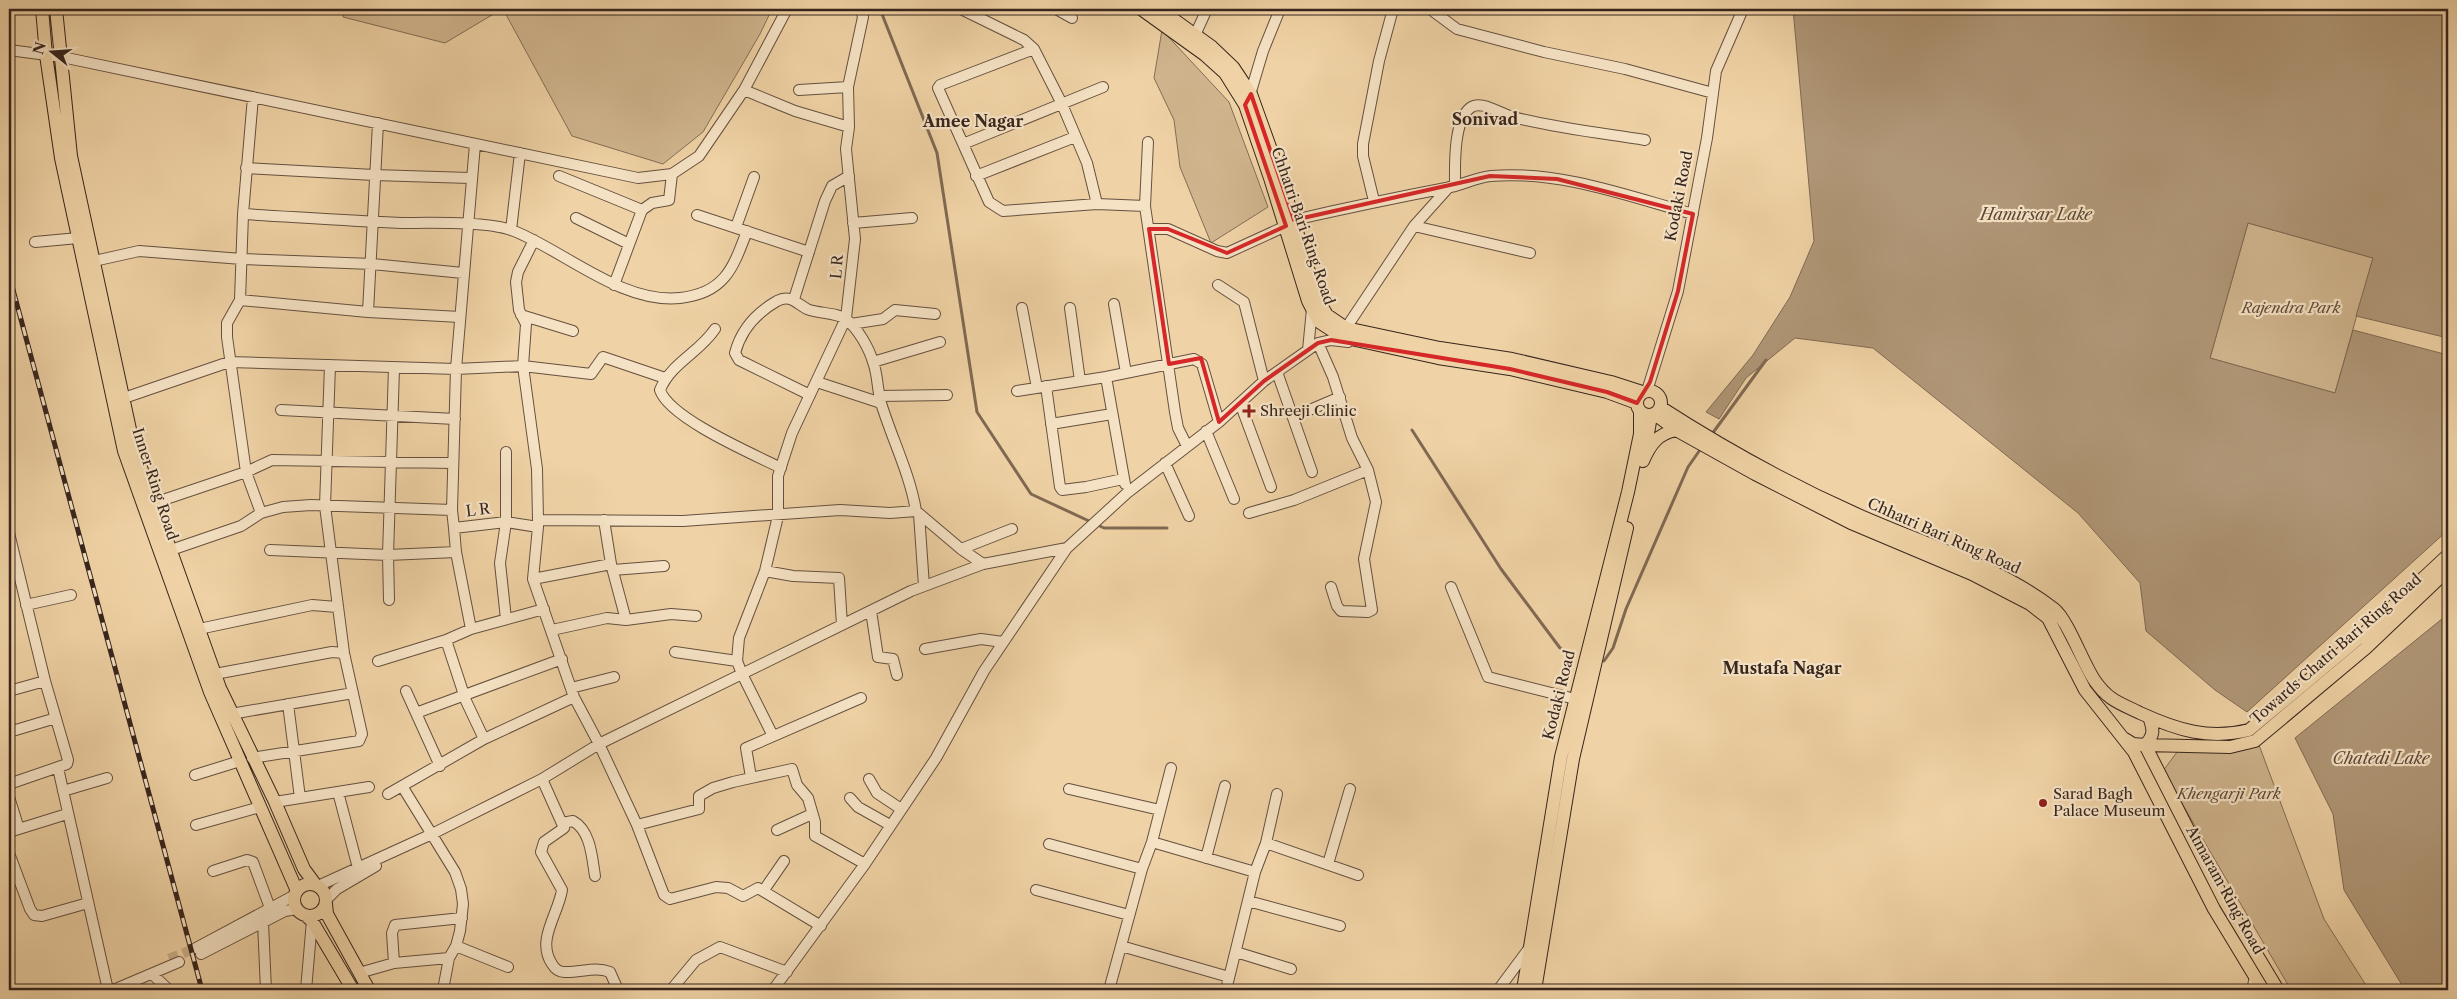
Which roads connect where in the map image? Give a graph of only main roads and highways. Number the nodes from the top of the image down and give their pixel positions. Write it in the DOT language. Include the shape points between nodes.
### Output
graph roads {
  1 [pos="42,9"];
  2 [pos="56,9"];
  3 [pos="1141,9"];
  4 [pos="1159,9"];
  5 [pos="1248,100"];
  6 [pos="1290,223"];
  7 [pos="1649,403"];
  8 [pos="1676,430"];
  9 [pos="1643,461"];
  10 [pos="2448,555"];
  11 [pos="2448,570"];
  12 [pos="2149,718"];
  13 [pos="2119,733"];
  14 [pos="2145,745"];
  15 [pos="246,759"];
  16 [pos="317,885"];
  17 [pos="296,893"];
  18 [pos="326,901"];
  19 [pos="305,915"];
  20 [pos="353,990"];
  21 [pos="368,990"];
  22 [pos="1523,990"];
  23 [pos="1535,990"];
  24 [pos="2263,990"];
  25 [pos="2278,990"];
  1 -- 15 [label="main road, Inner Ring Road" via="61,158 124,451 210,692"];
  2 -- 15 [label="main road, Inner Ring Road" via="71,156 134,448"];
  3 -- 5 [label="main road, Chhatri Bari Ring Road" via="1205,55"];
  4 -- 5 [label="main road, Chhatri Bari Ring Road" via="1196,33 1233,67"];
  5 -- 6 [label="main road, Chhatri Bari Ring Road"];
  6 -- 7 [label="main road, Chhatri Bari Ring Road" via="1317,298 1327,315 1346,328 1611,382"];
  6 -- 7 [label="main road, Chhatri Bari Ring Road" via="1312,309 1319,322 1342,337 1510,369"];
  7 -- 8 [label="main road, Chhatri Bari Ring Road"];
  7 -- 9 [label="main road, Kodaki Road"];
  7 -- 12 [label="main road, Chhatri Bari Ring Road" via="1760,466 1976,565 2035,596 2056,611 2094,680 2107,696"];
  7 -- 22 [label="main road, Kodaki Road" via="1561,757"];
  8 -- 9 [label="main road, Kodaki Road" via="1656,439"];
  8 -- 13 [label="main road, Chhatri Bari Ring Road" via="1851,523 1972,574 2030,604 2048,618 2086,690"];
  9 -- 23 [label="main road, Kodaki Road" via="1573,759"];
  10 -- 12 [label="main road, Chhatri Bari Ring Road" via="2358,639 2250,730 2229,735 2204,733 2165,725"];
  11 -- 14 [label="main road, Towards Chatri Bari Ring Road" via="2366,648 2255,741 2230,747"];
  12 -- 14 [label="main road" via="2152,737"];
  13 -- 14 [label="main road, Towards Chatri Bari Ring Road" via="2134,744"];
  13 -- 24 [label="main road, Atmaram Ring Road" via="2152,785 2214,909"];
  14 -- 25 [label="main road, Atmaram Ring Road" via="2225,902"];
  15 -- 16 [label="main road, Inner Ring Road" via="275,802 304,869"];
  15 -- 17 [label="main road, Inner Ring Road" via="260,806"];
  16 -- 17 [label="main road" via="304,885"];
  16 -- 18 [label="main road"];
  17 -- 19 [label="main road"];
  18 -- 19 [label="main road" via="320,913"];
  18 -- 21 [label="main road" via="327,914"];
  19 -- 20 [label="main road"];
}
